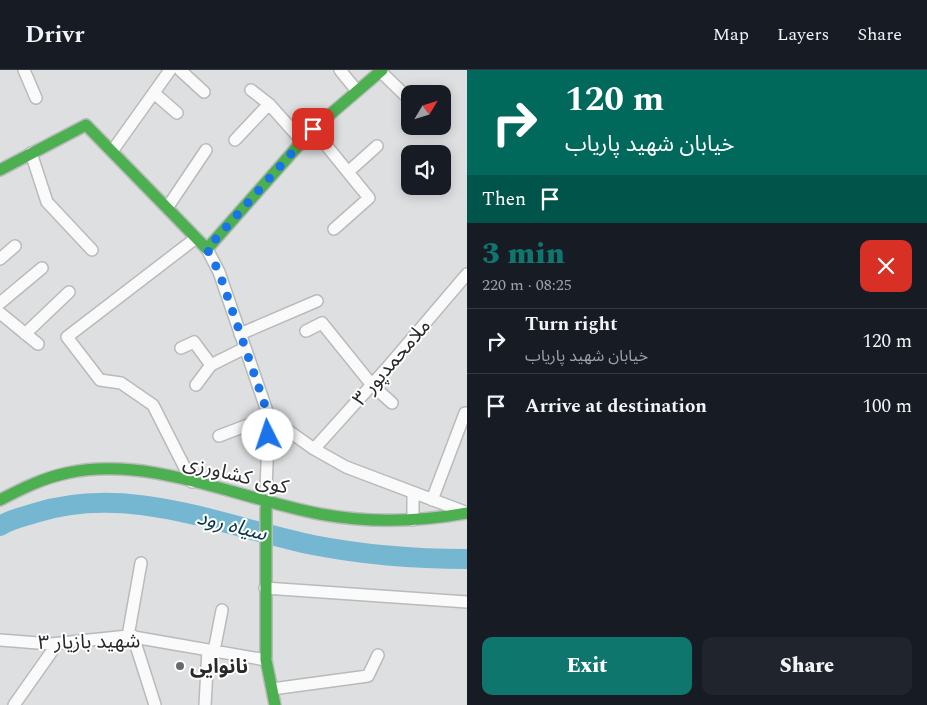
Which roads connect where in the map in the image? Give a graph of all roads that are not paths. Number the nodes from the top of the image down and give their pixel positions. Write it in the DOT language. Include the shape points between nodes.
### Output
graph roads {
  1 [pos="24,70"];
  2 [pos="180,70"];
  3 [pos="340,70"];
  4 [pos="166,71"];
  5 [pos="381,71"];
  6 [pos="251,90"];
  7 [pos="357,91"];
  8 [pos="401,91"];
  9 [pos="204,92"];
  10 [pos="154,93"];
  11 [pos="36,98"];
  12 [pos="269,104"];
  13 [pos="178,113"];
  14 [pos="313,129"];
  15 [pos="235,140"];
  16 [pos="302,141"];
  17 [pos="377,146"];
  18 [pos="113,150"];
  19 [pos="206,150"];
  20 [pos="31,153"];
  21 [pos="0,170"];
  22 [pos="348,172"];
  23 [pos="167,208"];
  24 [pos="334,229"];
  25 [pos="196,238"];
  26 [pos="15,246"];
  27 [pos="207,249"];
  28 [pos="92,250"];
  29 [pos="0,259"];
  30 [pos="42,268"];
  31 [pos="467,274"];
  32 [pos="69,292"];
  33 [pos="317,301"];
  34 [pos="0,303"];
  35 [pos="0,313"];
  36 [pos="306,331"];
  37 [pos="25,334"];
  38 [pos="240,334"];
  39 [pos="38,344"];
  40 [pos="181,348"];
  41 [pos="245,348"];
  42 [pos="211,365"];
  43 [pos="196,385"];
  44 [pos="372,385"];
  45 [pos="392,403"];
  46 [pos="465,413"];
  47 [pos="269,417"];
  48 [pos="219,436"];
  49 [pos="314,449"];
  50 [pos="192,482"];
  51 [pos="266,488"];
  52 [pos="413,492"];
  53 [pos="0,500"];
  54 [pos="432,500"];
  55 [pos="266,505"];
  56 [pos="467,513"];
  57 [pos="413,520"];
  58 [pos="141,563"];
  59 [pos="265,588"];
  60 [pos="467,602"];
  61 [pos="222,610"];
  62 [pos="131,636"];
  63 [pos="0,640"];
  64 [pos="57,644"];
  65 [pos="211,650"];
  66 [pos="378,655"];
  67 [pos="266,660"];
  68 [pos="272,689"];
  69 [pos="14,705"];
  70 [pos="155,705"];
  71 [pos="205,705"];
  72 [pos="275,705"];
  1 -- 11 [label="street"];
  2 -- 9 [label="street"];
  3 -- 7 [label="street"];
  4 -- 10 [label="street"];
  5 -- 7 [label="street"];
  5 -- 8 [label="street"];
  6 -- 12 [label="street"];
  7 -- 14 [label="street"];
  10 -- 13 [label="street"];
  10 -- 18 [label="street"];
  12 -- 15 [label="street"];
  12 -- 16 [label="street"];
  14 -- 16 [label="street"];
  14 -- 22 [label="street"];
  16 -- 27 [label="street"];
  17 -- 22 [label="street"];
  18 -- 20 [label="street" via="86,125"];
  18 -- 23 [label="street"];
  19 -- 23 [label="street"];
  20 -- 21 [label="street"];
  20 -- 28 [label="street" via="47,202"];
  22 -- 24 [label="street" via="369,198"];
  23 -- 25 [label="street"];
  25 -- 27 [label="street"];
  25 -- 50 [label="street" via="67,337 100,380 121,383 153,405"];
  26 -- 29 [label="street"];
  27 -- 38 [label="street" via="219,272"];
  30 -- 34 [label="street"];
  31 -- 44 [label="street, ملامحمدپور ۳"];
  32 -- 37 [label="street"];
  33 -- 38 [label="street"];
  35 -- 37 [label="street"];
  36 -- 44 [label="street" via="322,323"];
  37 -- 39 [label="street"];
  38 -- 41 [label="street"];
  40 -- 42 [label="street" via="194,342"];
  41 -- 42 [label="street"];
  41 -- 47 [label="street"];
  42 -- 43 [label="street"];
  44 -- 45 [label="street"];
  44 -- 49 [label="street, ملامحمدپور ۳"];
  46 -- 54 [label="street"];
  47 -- 48 [label="street"];
  47 -- 49 [label="street"];
  47 -- 51 [label="street"];
  49 -- 52 [label="street" via="346,466"];
  50 -- 53 [label="street, کوی کشاورزی" via="118,470 77,471 35,482"];
  50 -- 55 [label="street, کوی کشاورزی"];
  52 -- 54 [label="street"];
  52 -- 57 [label="street"];
  54 -- 56 [label="street"];
  55 -- 57 [label="street, کوی کشاورزی" via="373,520"];
  55 -- 59 [label="street"];
  56 -- 57 [label="street, کوی کشاورزی"];
  58 -- 62 [label="street"];
  59 -- 60 [label="street"];
  59 -- 67 [label="street"];
  61 -- 65 [label="street"];
  62 -- 64 [label="street, شهید بازیار ۳"];
  62 -- 65 [label="street, شهید بازیار ۳"];
  62 -- 70 [label="street"];
  63 -- 64 [label="street, شهید بازیار ۳"];
  64 -- 69 [label="street"];
  65 -- 67 [label="street, شهید بازیار ۳"];
  65 -- 71 [label="street"];
  66 -- 68 [label="street" via="368,676"];
  67 -- 68 [label="street"];
  68 -- 72 [label="street"];
}
